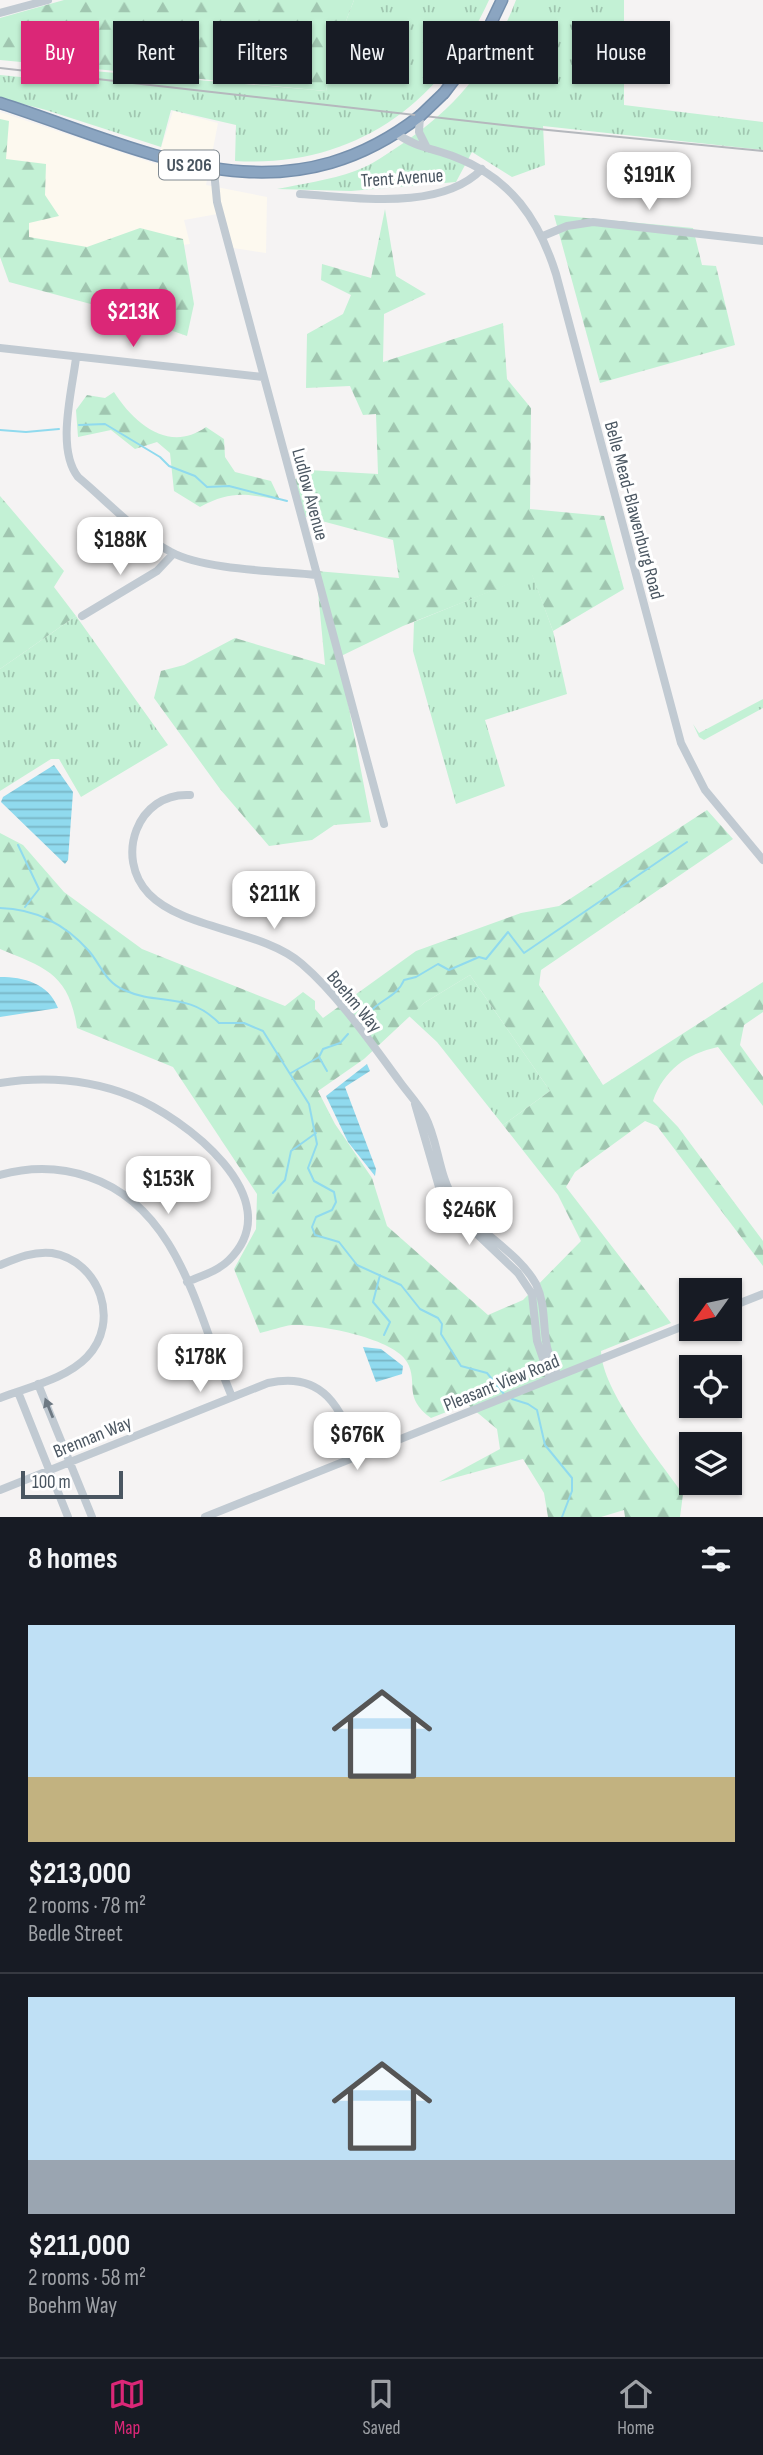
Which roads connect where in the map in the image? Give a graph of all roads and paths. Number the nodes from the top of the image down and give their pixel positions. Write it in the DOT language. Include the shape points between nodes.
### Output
graph roads {
  1 [pos="48,0"];
  2 [pos="502,0"];
  3 [pos="0,13"];
  4 [pos="0,103"];
  5 [pos="419,116"];
  6 [pos="396,133"];
  7 [pos="427,148"];
  8 [pos="482,169"];
  9 [pos="214,171"];
  10 [pos="300,194"];
  11 [pos="543,236"];
  12 [pos="763,241"];
  13 [pos="0,348"];
  14 [pos="76,358"];
  15 [pos="263,377"];
  16 [pos="173,554"];
  17 [pos="316,575"];
  18 [pos="82,617"];
  19 [pos="190,795"];
  20 [pos="384,824"];
  21 [pos="763,860"];
  22 [pos="0,1083"];
  23 [pos="0,1175"];
  24 [pos="0,1265"];
  25 [pos="187,1282"];
  26 [pos="763,1294"];
  27 [pos="742,1302"];
  28 [pos="679,1328"];
  29 [pos="554,1378"];
  30 [pos="38,1384"];
  31 [pos="18,1392"];
  32 [pos="232,1397"];
  33 [pos="0,1398"];
  34 [pos="359,1455"];
  35 [pos="70,1462"];
  36 [pos="50,1470"];
  37 [pos="0,1490"];
  38 [pos="68,1517"];
  39 [pos="92,1517"];
  40 [pos="205,1517"];
  1 -- 3 [label="street"];
  2 -- 5 [label="highway, US 206, bridge" via="489,31 456,81"];
  4 -- 9 [label="highway, US 206"];
  5 -- 6 [label="highway, US 206"];
  5 -- 7 [label="street, Trent Avenue" via="420,136"];
  6 -- 7 [label="street, Trent Avenue"];
  6 -- 9 [label="highway, US 206" via="334,160 291,171"];
  7 -- 8 [label="street, Trent Avenue"];
  8 -- 10 [label="street, Trent Avenue" via="456,188 430,195"];
  8 -- 11 [label="street, Belle Mead-Blawenburg Road" via="513,193"];
  9 -- 15 [label="street, Ludlow Avenue" via="215,191"];
  11 -- 12 [label="street" via="593,222"];
  11 -- 21 [label="street, Belle Mead-Blawenburg Road" via="681,743 705,790"];
  13 -- 14 [label="street"];
  14 -- 15 [label="street"];
  14 -- 16 [label="street" via="66,447 73,470"];
  15 -- 17 [label="street, Ludlow Avenue"];
  16 -- 17 [label="street" via="215,564"];
  16 -- 18 [label="street" via="157,571"];
  17 -- 20 [label="street, Ludlow Avenue"];
  19 -- 29 [label="street, Boehm Way" via="162,799 140,822 133,856 143,886 168,908 269,945 302,964 376,1051 425,1114 436,1167 461,1214 529,1274"];
  22 -- 25 [label="street" via="56,1079 113,1090 164,1113 215,1155 242,1191 246,1227 228,1261"];
  23 -- 25 [label="street" via="56,1170 111,1186 156,1223"];
  24 -- 30 [label="street" via="37,1253 62,1256 85,1269 100,1290 105,1315 95,1349 77,1366"];
  25 -- 32 [label="street"];
  26 -- 27 [label="street"];
  28 -- 29 [label="street, Pleasant View Road"];
  29 -- 34 [label="street, Pleasant View Road"];
  30 -- 31 [label="street"];
  35 -- 30 [label="street, one-way"];
  31 -- 33 [label="street"];
  31 -- 36 [label="street"];
  32 -- 34 [label="street, Brennan Way" via="276,1381 313,1386 336,1404"];
  32 -- 35 [label="street, Brennan Way"];
  34 -- 40 [label="street, Pleasant View Road"];
  35 -- 36 [label="street, Brennan Way"];
  35 -- 39 [label="street"];
  36 -- 37 [label="street, Brennan Way"];
  36 -- 38 [label="street"];
}
